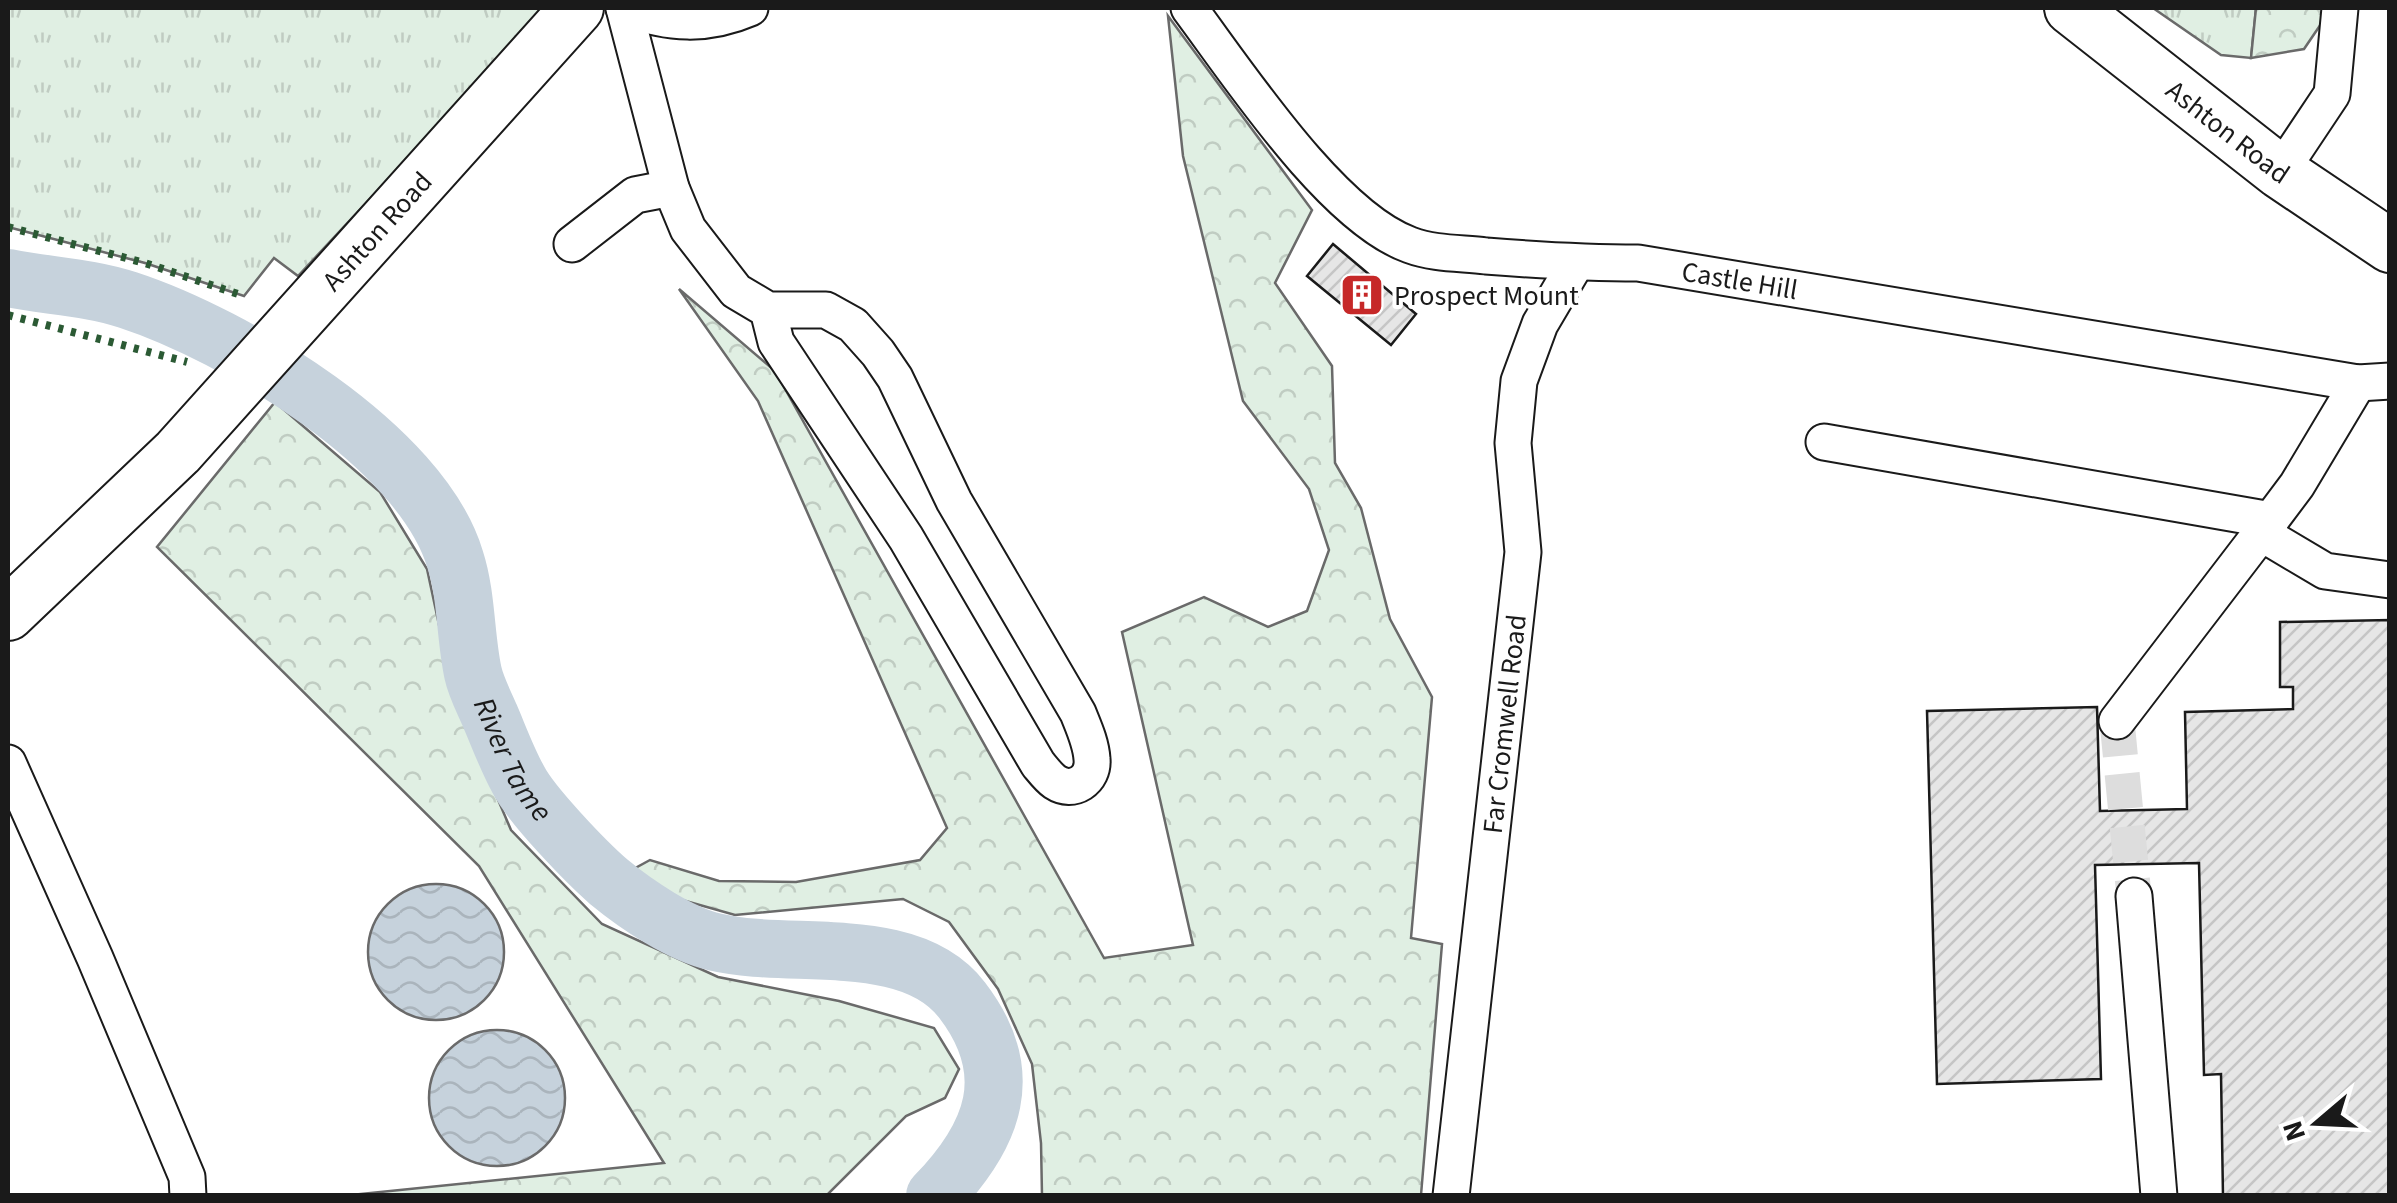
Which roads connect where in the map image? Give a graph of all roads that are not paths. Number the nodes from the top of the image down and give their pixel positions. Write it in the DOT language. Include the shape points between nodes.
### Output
graph roads {
  1 [pos="577,8"];
  2 [pos="624,8"];
  3 [pos="750,8"];
  4 [pos="1189,8"];
  5 [pos="2071,8"];
  6 [pos="2340,8"];
  7 [pos="2280,172"];
  8 [pos="672,188"];
  9 [pos="572,244"];
  10 [pos="2390,246"];
  11 [pos="1576,263"];
  12 [pos="768,310"];
  13 [pos="2374,382"];
  14 [pos="1824,442"];
  15 [pos="2266,526"];
  16 [pos="2390,580"];
  17 [pos="8,614"];
  18 [pos="2118,722"];
  19 [pos="8,763"];
  20 [pos="2134,896"];
  21 [pos="188,1196"];
  22 [pos="1451,1196"];
  23 [pos="2159,1196"];
  1 -- 17 [label="highway, Ashton Road" via="178,452"];
  2 -- 3 [label="street" via="688,23 724,20"];
  2 -- 8 [label="street"];
  4 -- 11 [label="street, Castle Hill" via="1321,178 1392,238 1440,252"];
  5 -- 7 [label="highway, Ashton Road"];
  6 -- 7 [label="street" via="2332,94"];
  7 -- 10 [label="highway, Ashton Road"];
  8 -- 9 [label="street" via="635,196"];
  8 -- 12 [label="street" via="710,260 736,291"];
  11 -- 13 [label="street, Castle Hill" via="1638,263"];
  11 -- 22 [label="street, Far Cromwell Road" via="1540,324 1519,381 1513,443 1523,552"];
  12 -- 12 [label="street" via="826,310 853,325 895,378 954,501 1078,713 1093,764 1080,785 1054,782 1038,764 906,538 776,342"];
  13 -- 15 [label="street"];
  14 -- 15 [label="street"];
  15 -- 16 [label="street" via="2325,571"];
  15 -- 18 [label="street"];
  19 -- 21 [label="street" via="180,1158"];
  20 -- 23 [label="street"];
}
